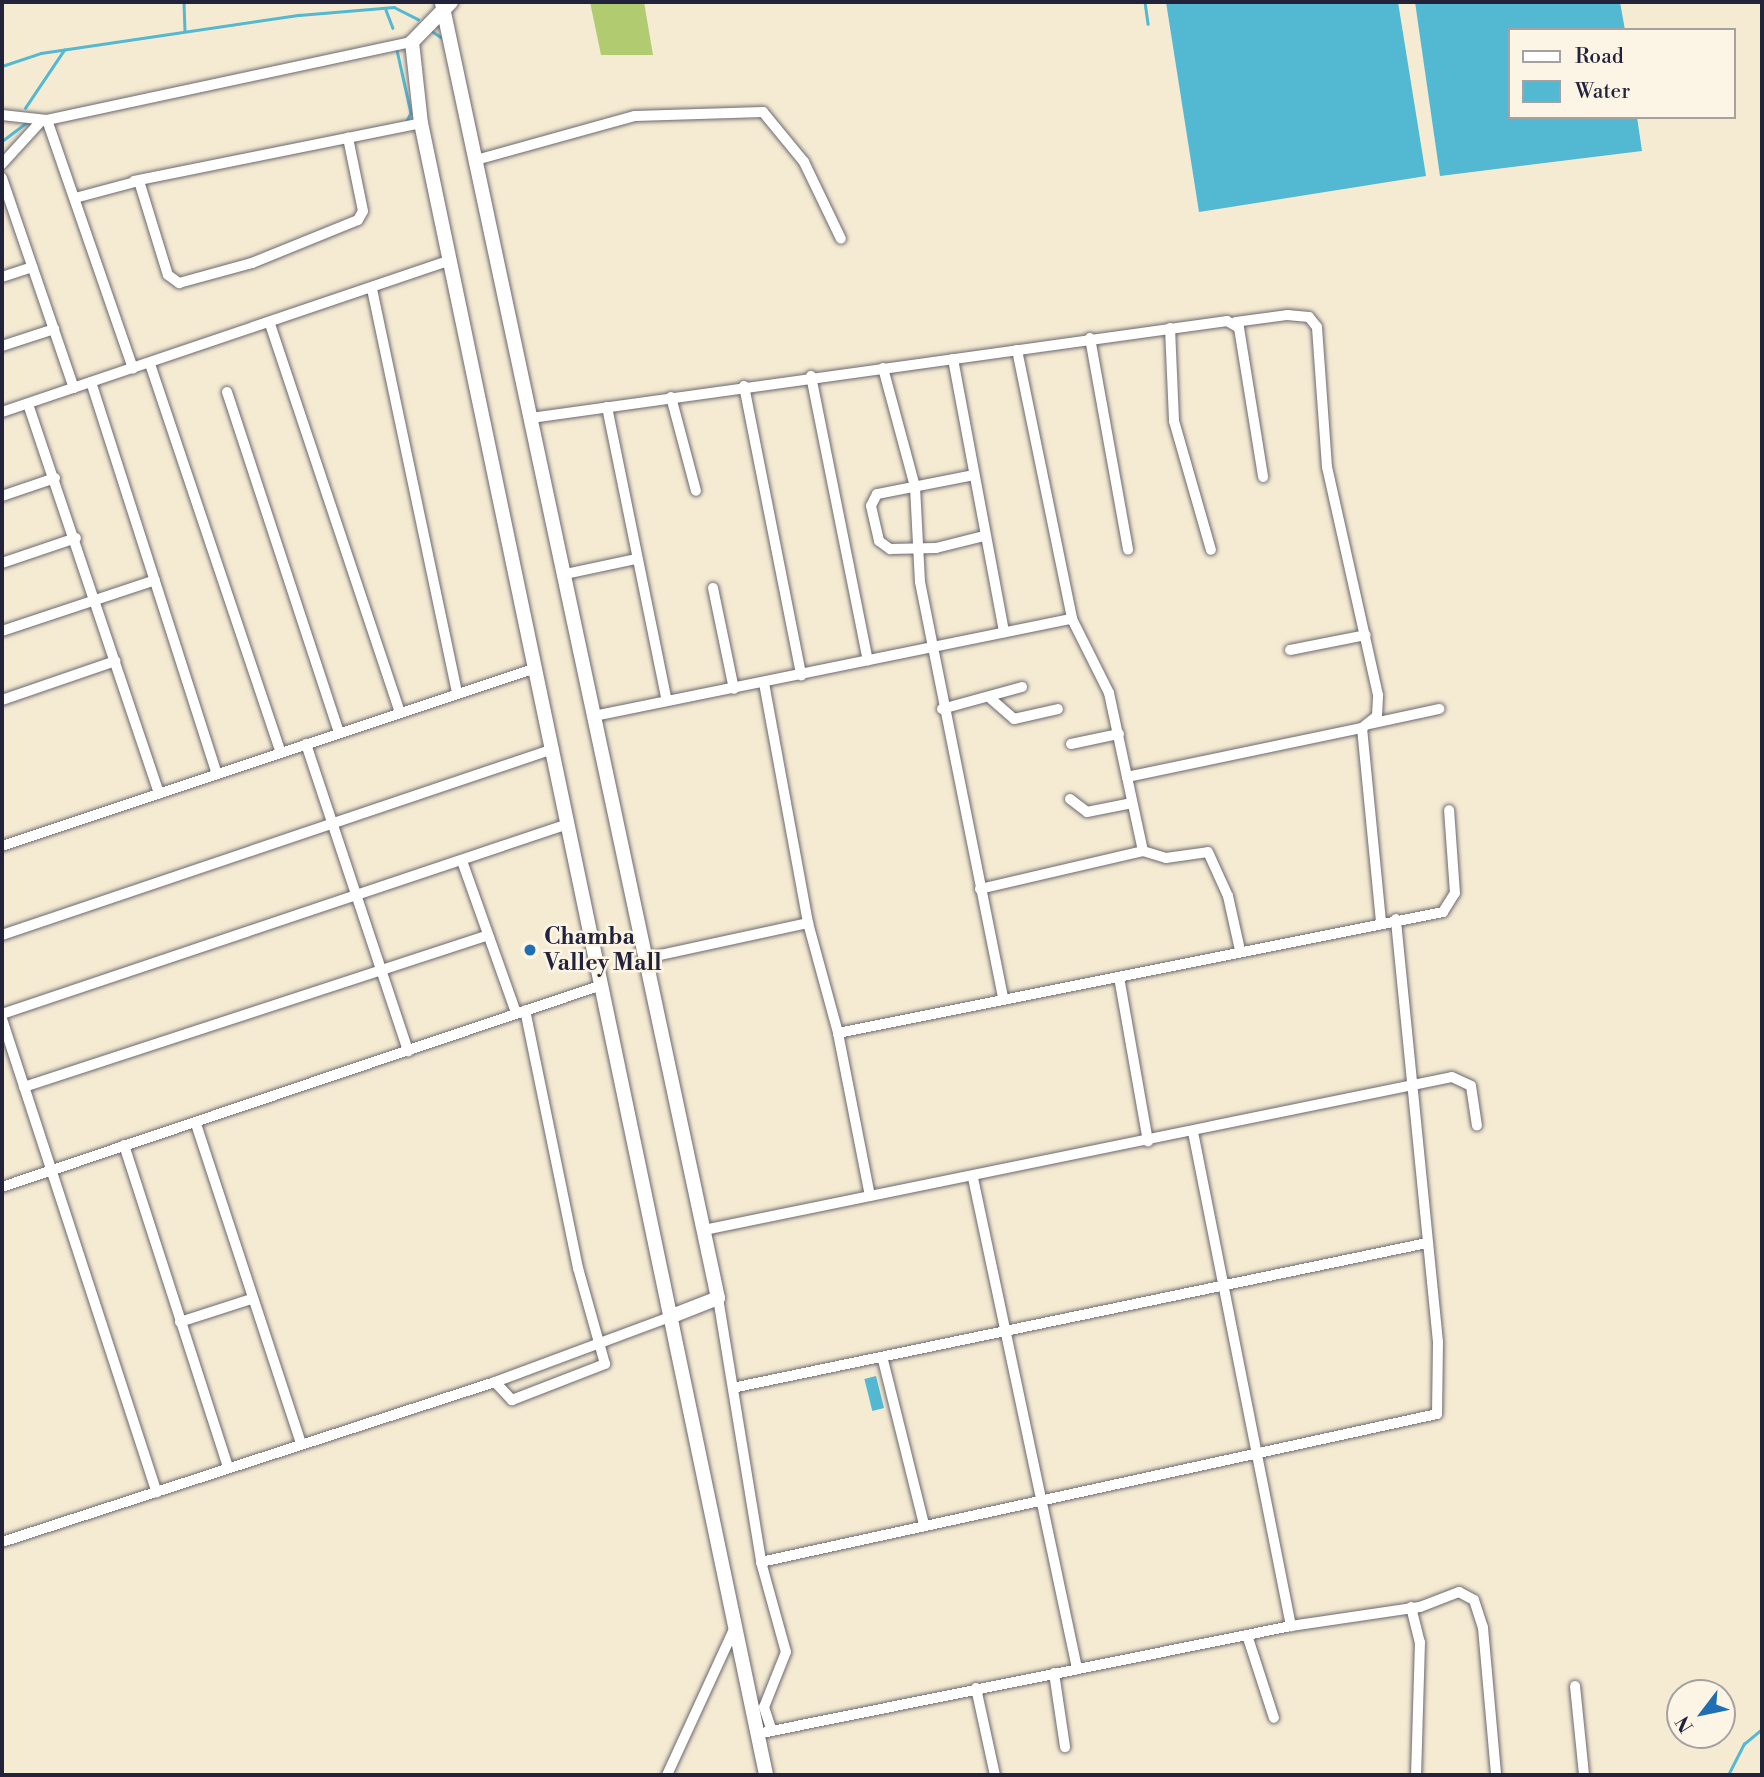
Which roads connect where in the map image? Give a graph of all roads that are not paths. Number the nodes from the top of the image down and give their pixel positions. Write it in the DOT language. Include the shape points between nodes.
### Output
graph roads {
  1 [pos="445,4"];
  2 [pos="412,42"];
  3 [pos="2,115"];
  4 [pos="45,120"];
  5 [pos="421,123"];
  6 [pos="348,138"];
  7 [pos="476,160"];
  8 [pos="2,164"];
  9 [pos="2,178"];
  10 [pos="139,181"];
  11 [pos="74,196"];
  12 [pos="841,239"];
  13 [pos="450,260"];
  14 [pos="32,267"];
  15 [pos="2,277"];
  16 [pos="372,289"];
  17 [pos="1235,322"];
  18 [pos="270,324"];
  19 [pos="1170,328"];
  20 [pos="54,329"];
  21 [pos="1090,338"];
  22 [pos="2,346"];
  23 [pos="1017,350"];
  24 [pos="953,359"];
  25 [pos="150,364"];
  26 [pos="883,368"];
  27 [pos="133,369"];
  28 [pos="811,376"];
  29 [pos="91,382"];
  30 [pos="744,386"];
  31 [pos="74,388"];
  32 [pos="227,392"];
  33 [pos="671,397"];
  34 [pos="28,404"];
  35 [pos="607,407"];
  36 [pos="2,412"];
  37 [pos="531,418"];
  38 [pos="974,474"];
  39 [pos="1264,477"];
  40 [pos="55,478"];
  41 [pos="915,487"];
  42 [pos="696,491"];
  43 [pos="2,496"];
  44 [pos="984,536"];
  45 [pos="76,538"];
  46 [pos="922,550"];
  47 [pos="1129,550"];
  48 [pos="1211,550"];
  49 [pos="636,559"];
  50 [pos="2,563"];
  51 [pos="565,573"];
  52 [pos="155,580"];
  53 [pos="713,588"];
  54 [pos="95,599"];
  55 [pos="1072,619"];
  56 [pos="2,631"];
  57 [pos="1004,632"];
  58 [pos="1366,635"];
  59 [pos="933,648"];
  60 [pos="1290,650"];
  61 [pos="869,660"];
  62 [pos="116,661"];
  63 [pos="536,668"];
  64 [pos="801,675"];
  65 [pos="764,683"];
  66 [pos="1022,687"];
  67 [pos="734,689"];
  68 [pos="457,694"];
  69 [pos="990,698"];
  70 [pos="2,700"];
  71 [pos="667,701"];
  72 [pos="942,709"];
  73 [pos="1058,709"];
  74 [pos="1439,709"];
  75 [pos="400,713"];
  76 [pos="594,716"];
  77 [pos="1366,726"];
  78 [pos="339,733"];
  79 [pos="1119,734"];
  80 [pos="306,744"];
  81 [pos="1071,744"];
  82 [pos="553,749"];
  83 [pos="281,753"];
  84 [pos="218,774"];
  85 [pos="1127,777"];
  86 [pos="159,793"];
  87 [pos="1070,799"];
  88 [pos="1132,803"];
  89 [pos="1449,810"];
  90 [pos="333,823"];
  91 [pos="568,824"];
  92 [pos="2,846"];
  93 [pos="1143,851"];
  94 [pos="463,861"];
  95 [pos="981,889"];
  96 [pos="355,896"];
  97 [pos="1396,919"];
  98 [pos="1381,921"];
  99 [pos="808,923"];
  100 [pos="2,935"];
  101 [pos="488,935"];
  102 [pos="1240,950"];
  103 [pos="646,958"];
  104 [pos="380,968"];
  105 [pos="1119,977"];
  106 [pos="602,985"];
  107 [pos="1003,998"];
  108 [pos="521,1011"];
  109 [pos="2,1014"];
  110 [pos="2,1019"];
  111 [pos="838,1032"];
  112 [pos="408,1051"];
  113 [pos="1410,1085"];
  114 [pos="24,1087"];
  115 [pos="196,1124"];
  116 [pos="1477,1126"];
  117 [pos="1193,1132"];
  118 [pos="1148,1141"];
  119 [pos="124,1145"];
  120 [pos="51,1170"];
  121 [pos="973,1178"];
  122 [pos="2,1187"];
  123 [pos="870,1196"];
  124 [pos="704,1230"];
  125 [pos="1427,1243"];
  126 [pos="1223,1289"];
  127 [pos="718,1298"];
  128 [pos="251,1299"];
  129 [pos="672,1316"];
  130 [pos="180,1322"];
  131 [pos="1009,1333"];
  132 [pos="599,1343"];
  133 [pos="883,1360"];
  134 [pos="495,1382"];
  135 [pos="737,1387"];
  136 [pos="300,1441"];
  137 [pos="1256,1454"];
  138 [pos="227,1464"];
  139 [pos="157,1492"];
  140 [pos="1043,1499"];
  141 [pos="924,1524"];
  142 [pos="2,1542"];
  143 [pos="761,1562"];
  144 [pos="1411,1607"];
  145 [pos="1291,1626"];
  146 [pos="734,1627"];
  147 [pos="1247,1635"];
  148 [pos="1077,1668"];
  149 [pos="1054,1673"];
  150 [pos="1575,1686"];
  151 [pos="976,1688"];
  152 [pos="1274,1718"];
  153 [pos="772,1731"];
  154 [pos="757,1734"];
  155 [pos="1065,1747"];
  156 [pos="667,1775"];
  157 [pos="766,1775"];
  158 [pos="995,1775"];
  159 [pos="1416,1775"];
  160 [pos="1496,1775"];
  161 [pos="1584,1775"];
  1 -- 2 [label="main road"];
  1 -- 7 [label="main road"];
  2 -- 4 [label="street"];
  2 -- 5 [label="main road"];
  3 -- 4 [label="street"];
  4 -- 8 [label="street"];
  4 -- 11 [label="street"];
  5 -- 6 [label="street"];
  5 -- 13 [label="main road"];
  6 -- 10 [label="street"];
  6 -- 10 [label="street" via="363,211 358,220 252,263 179,283 168,275"];
  7 -- 12 [label="street" via="635,116 757,110 785,133"];
  7 -- 37 [label="main road"];
  9 -- 14 [label="street"];
  10 -- 11 [label="street"];
  11 -- 27 [label="street"];
  13 -- 16 [label="street"];
  13 -- 63 [label="main road"];
  14 -- 15 [label="street"];
  14 -- 20 [label="street"];
  16 -- 18 [label="street"];
  16 -- 68 [label="street"];
  17 -- 19 [label="street"];
  17 -- 39 [label="street"];
  17 -- 58 [label="street" via="1309,317 1317,327 1327,467"];
  18 -- 25 [label="street"];
  18 -- 75 [label="street"];
  19 -- 21 [label="street"];
  19 -- 48 [label="street" via="1174,421"];
  20 -- 22 [label="street"];
  20 -- 31 [label="street"];
  21 -- 23 [label="street"];
  21 -- 47 [label="street"];
  23 -- 24 [label="street"];
  23 -- 55 [label="street"];
  24 -- 26 [label="street"];
  24 -- 38 [label="street"];
  25 -- 27 [label="street"];
  25 -- 83 [label="street"];
  26 -- 28 [label="street"];
  26 -- 41 [label="street"];
  27 -- 29 [label="street"];
  28 -- 30 [label="street"];
  28 -- 61 [label="street"];
  29 -- 31 [label="street"];
  29 -- 52 [label="street"];
  30 -- 33 [label="street"];
  30 -- 64 [label="street"];
  31 -- 34 [label="street"];
  32 -- 78 [label="street"];
  33 -- 35 [label="street"];
  33 -- 42 [label="street"];
  34 -- 36 [label="street"];
  34 -- 40 [label="street"];
  35 -- 37 [label="street"];
  35 -- 49 [label="street"];
  37 -- 51 [label="main road"];
  38 -- 41 [label="street"];
  38 -- 44 [label="street"];
  40 -- 43 [label="street"];
  40 -- 45 [label="street"];
  41 -- 46 [label="street"];
  41 -- 46 [label="street" via="877,494 871,506 883,545"];
  44 -- 46 [label="street"];
  44 -- 57 [label="street"];
  45 -- 50 [label="street"];
  45 -- 54 [label="street"];
  46 -- 59 [label="street" via="920,582"];
  49 -- 51 [label="street"];
  49 -- 71 [label="street"];
  51 -- 76 [label="main road"];
  52 -- 54 [label="street"];
  52 -- 84 [label="street"];
  53 -- 67 [label="street"];
  54 -- 56 [label="street"];
  54 -- 62 [label="street"];
  55 -- 57 [label="street"];
  55 -- 79 [label="street" via="1109,693"];
  57 -- 59 [label="street"];
  58 -- 60 [label="street"];
  58 -- 77 [label="street" via="1378,695"];
  59 -- 61 [label="street"];
  59 -- 72 [label="street"];
  61 -- 64 [label="street"];
  62 -- 70 [label="street"];
  62 -- 86 [label="street"];
  63 -- 68 [label="street"];
  63 -- 82 [label="main road"];
  64 -- 65 [label="street"];
  65 -- 67 [label="street"];
  65 -- 99 [label="street"];
  66 -- 69 [label="street"];
  67 -- 71 [label="street"];
  68 -- 75 [label="street"];
  69 -- 72 [label="street"];
  69 -- 73 [label="street" via="1014,719"];
  71 -- 76 [label="street"];
  72 -- 95 [label="street"];
  74 -- 77 [label="street"];
  75 -- 78 [label="street"];
  76 -- 103 [label="main road"];
  77 -- 85 [label="street"];
  77 -- 98 [label="street"];
  78 -- 80 [label="street"];
  79 -- 81 [label="street"];
  79 -- 85 [label="street"];
  80 -- 83 [label="street"];
  80 -- 90 [label="street"];
  82 -- 90 [label="street"];
  82 -- 91 [label="main road"];
  83 -- 84 [label="street"];
  84 -- 86 [label="street"];
  85 -- 88 [label="street"];
  86 -- 92 [label="street"];
  87 -- 88 [label="street" via="1087,812"];
  88 -- 93 [label="street"];
  89 -- 97 [label="street" via="1453,904 1443,912"];
  90 -- 96 [label="street"];
  90 -- 100 [label="street"];
  91 -- 94 [label="street"];
  91 -- 106 [label="main road"];
  93 -- 95 [label="street"];
  93 -- 102 [label="street" via="1166,858 1208,852 1228,896"];
  94 -- 96 [label="street"];
  94 -- 101 [label="street"];
  95 -- 107 [label="street"];
  96 -- 104 [label="street"];
  96 -- 109 [label="street"];
  97 -- 98 [label="street"];
  97 -- 113 [label="street"];
  98 -- 102 [label="street"];
  99 -- 103 [label="street"];
  99 -- 111 [label="street"];
  101 -- 104 [label="street"];
  101 -- 108 [label="street"];
  102 -- 105 [label="street"];
  103 -- 124 [label="main road"];
  104 -- 112 [label="street"];
  104 -- 114 [label="street"];
  105 -- 107 [label="street"];
  105 -- 118 [label="street"];
  106 -- 108 [label="street"];
  106 -- 129 [label="main road"];
  107 -- 111 [label="street"];
  108 -- 112 [label="street"];
  108 -- 132 [label="street"];
  110 -- 114 [label="street"];
  111 -- 123 [label="street"];
  112 -- 115 [label="street"];
  113 -- 116 [label="street" via="1463,1079 1472,1091"];
  113 -- 117 [label="street"];
  113 -- 125 [label="street"];
  114 -- 120 [label="street"];
  115 -- 119 [label="street"];
  115 -- 128 [label="street"];
  117 -- 118 [label="street"];
  117 -- 126 [label="street"];
  118 -- 121 [label="street"];
  119 -- 120 [label="street"];
  119 -- 130 [label="street"];
  120 -- 122 [label="street"];
  120 -- 139 [label="street"];
  121 -- 123 [label="street"];
  121 -- 131 [label="street"];
  123 -- 124 [label="street"];
  124 -- 127 [label="main road"];
  125 -- 126 [label="street"];
  125 -- 137 [label="street" via="1441,1392 1437,1414"];
  126 -- 131 [label="street"];
  126 -- 137 [label="street"];
  127 -- 129 [label="main road"];
  127 -- 135 [label="street"];
  128 -- 130 [label="street"];
  128 -- 136 [label="street"];
  129 -- 132 [label="street"];
  129 -- 146 [label="main road"];
  130 -- 138 [label="street"];
  131 -- 133 [label="street"];
  131 -- 140 [label="street"];
  132 -- 134 [label="street"];
  132 -- 134 [label="street" via="603,1369 512,1400"];
  133 -- 135 [label="street"];
  133 -- 141 [label="street"];
  134 -- 136 [label="street"];
  135 -- 143 [label="street"];
  136 -- 138 [label="street"];
  137 -- 140 [label="street"];
  137 -- 145 [label="street"];
  138 -- 139 [label="street"];
  139 -- 142 [label="street"];
  140 -- 141 [label="street"];
  140 -- 148 [label="street"];
  141 -- 143 [label="street"];
  143 -- 153 [label="street" via="786,1652 764,1707"];
  144 -- 145 [label="street"];
  144 -- 159 [label="street" via="1420,1642"];
  144 -- 160 [label="street" via="1460,1592 1475,1600"];
  145 -- 147 [label="street"];
  146 -- 154 [label="main road"];
  146 -- 156 [label="street"];
  147 -- 148 [label="street"];
  147 -- 152 [label="street"];
  148 -- 149 [label="street"];
  149 -- 151 [label="street"];
  149 -- 155 [label="street"];
  150 -- 161 [label="street"];
  151 -- 153 [label="street"];
  151 -- 158 [label="street"];
  153 -- 154 [label="street"];
  154 -- 157 [label="main road"];
}
